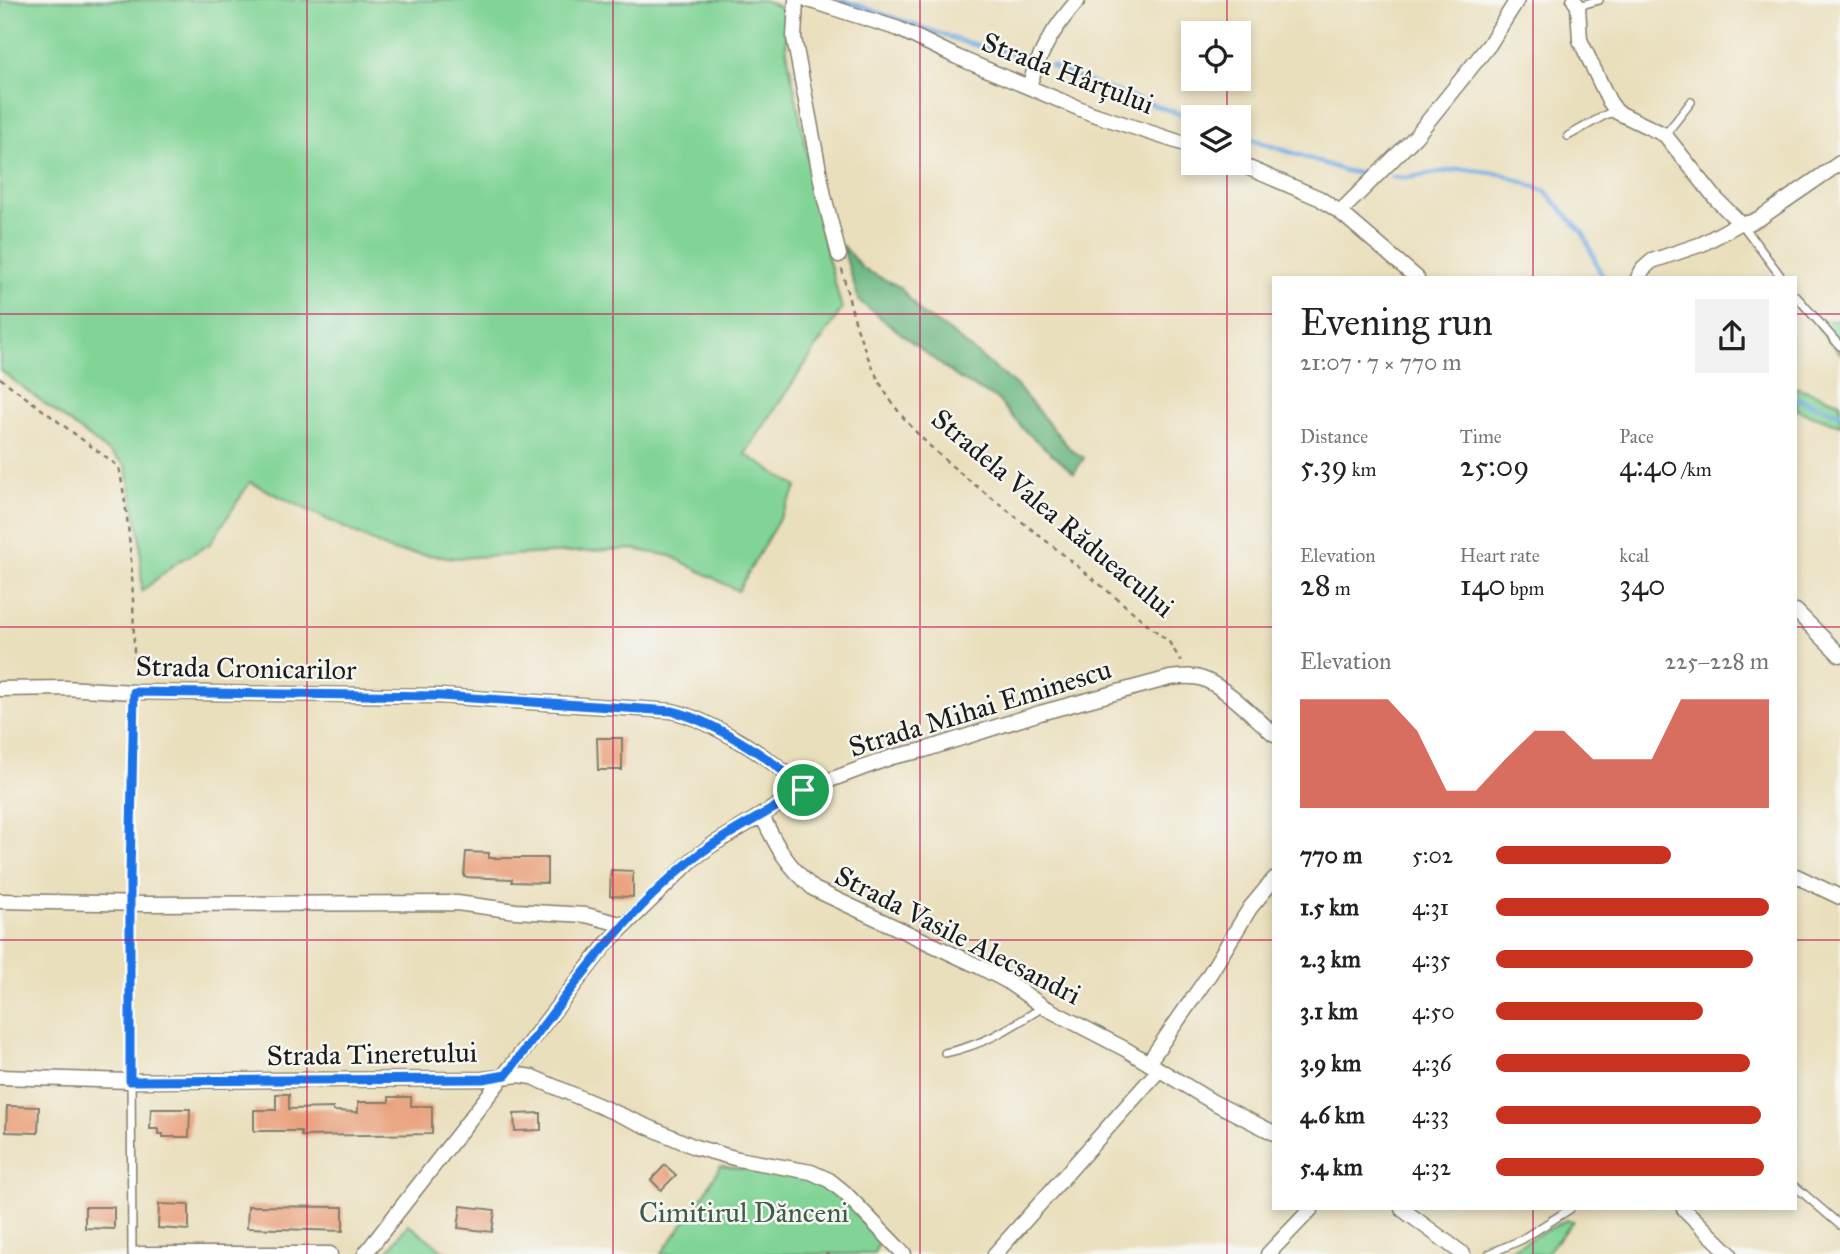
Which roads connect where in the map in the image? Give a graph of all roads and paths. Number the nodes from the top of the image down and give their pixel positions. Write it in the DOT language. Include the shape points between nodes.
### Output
graph roads {
  1 [pos="796,0"];
  2 [pos="808,0"];
  3 [pos="1078,0"];
  4 [pos="1599,0"];
  5 [pos="1512,2"];
  6 [pos="1576,3"];
  7 [pos="1030,86"];
  8 [pos="1691,102"];
  9 [pos="1617,111"];
  10 [pos="1568,135"];
  11 [pos="1665,135"];
  12 [pos="1181,143"];
  13 [pos="1840,163"];
  14 [pos="1251,169"];
  15 [pos="1339,212"];
  16 [pos="1740,222"];
  17 [pos="839,255"];
  18 [pos="1415,276"];
  19 [pos="1639,276"];
  20 [pos="1780,276"];
  21 [pos="1797,297"];
  22 [pos="1840,346"];
  23 [pos="0,377"];
  24 [pos="1797,612"];
  25 [pos="1840,655"];
  26 [pos="1186,676"];
  27 [pos="0,689"];
  28 [pos="134,692"];
  29 [pos="1272,732"];
  30 [pos="803,790"];
  31 [pos="762,816"];
  32 [pos="1797,876"];
  33 [pos="1272,881"];
  34 [pos="1840,897"];
  35 [pos="0,901"];
  36 [pos="130,903"];
  37 [pos="624,925"];
  38 [pos="1044,1007"];
  39 [pos="944,1053"];
  40 [pos="1153,1066"];
  41 [pos="506,1075"];
  42 [pos="0,1077"];
  43 [pos="130,1081"];
  44 [pos="1272,1132"];
  45 [pos="1797,1188"];
  46 [pos="1310,1210"];
  47 [pos="1403,1210"];
  48 [pos="1568,1210"];
  49 [pos="1685,1210"];
  50 [pos="1840,1225"];
  51 [pos="132,1254"];
  52 [pos="139,1254"];
  53 [pos="330,1254"];
  54 [pos="365,1254"];
  55 [pos="825,1254"];
  56 [pos="831,1254"];
  57 [pos="904,1254"];
  58 [pos="995,1254"];
  59 [pos="1268,1254"];
  60 [pos="1463,1254"];
  61 [pos="1489,1254"];
  62 [pos="1730,1254"];
  1 -- 17 [label="street" via="794,38"];
  2 -- 7 [label="street, Strada Hârțului" via="899,29"];
  3 -- 7 [label="street" via="1039,55"];
  4 -- 6 [label="lane"];
  5 -- 15 [label="street" via="1489,45 1416,136"];
  6 -- 9 [label="street" via="1585,55"];
  7 -- 12 [label="street, Strada Hârțului" via="1090,113"];
  8 -- 11 [label="lane"];
  9 -- 10 [label="lane"];
  9 -- 11 [label="street"];
  11 -- 16 [label="street"];
  13 -- 16 [label="street" via="1760,218"];
  14 -- 15 [label="street" via="1319,198"];
  15 -- 18 [label="street"];
  16 -- 19 [label="street" via="1702,244 1652,261"];
  16 -- 20 [label="lane"];
  17 -- 26 [label="path, Stradela Valea Rădueacului" via="867,354 889,397 914,429 953,467 1169,642"];
  21 -- 22 [label="lane"];
  23 -- 28 [label="path" via="119,467 134,580"];
  24 -- 25 [label="street"];
  26 -- 29 [label="street" via="1214,684"];
  26 -- 30 [label="street, Strada Mihai Eminescu" via="892,757"];
  27 -- 28 [label="street, Strada Cronicarilor"];
  28 -- 30 [label="street, Strada Cronicarilor" via="440,696 672,711 705,723 771,761"];
  28 -- 36 [label="lane"];
  30 -- 31 [label="street, Strada Mihai Eminescu"];
  31 -- 37 [label="street, Strada Mihai Eminescu" via="693,859"];
  31 -- 38 [label="street, Strada Vasile Alecsandri" via="780,855 814,889 980,967"];
  32 -- 34 [label="street"];
  33 -- 40 [label="street" via="1250,908"];
  35 -- 36 [label="street"];
  36 -- 37 [label="street" via="457,903 586,915"];
  36 -- 43 [label="lane"];
  37 -- 41 [label="street, Strada Mihai Eminescu"];
  38 -- 39 [label="lane" via="1003,1033"];
  38 -- 40 [label="street, Strada Vasile Alecsandri"];
  40 -- 44 [label="street, Strada Vasile Alecsandri"];
  40 -- 58 [label="street"];
  41 -- 43 [label="street, Strada Tineretului" via="483,1079"];
  41 -- 54 [label="street, Strada Mihai Eminescu"];
  41 -- 57 [label="street, Strada Tineretului" via="547,1082 695,1147 829,1180"];
  42 -- 43 [label="street, Strada Tineretului"];
  43 -- 51 [label="lane"];
  45 -- 50 [label="lane"];
  46 -- 59 [label="street"];
  47 -- 60 [label="street"];
  48 -- 61 [label="lane"];
  49 -- 62 [label="street"];
  52 -- 53 [label="street"];
  55 -- 56 [label="path"];
}
